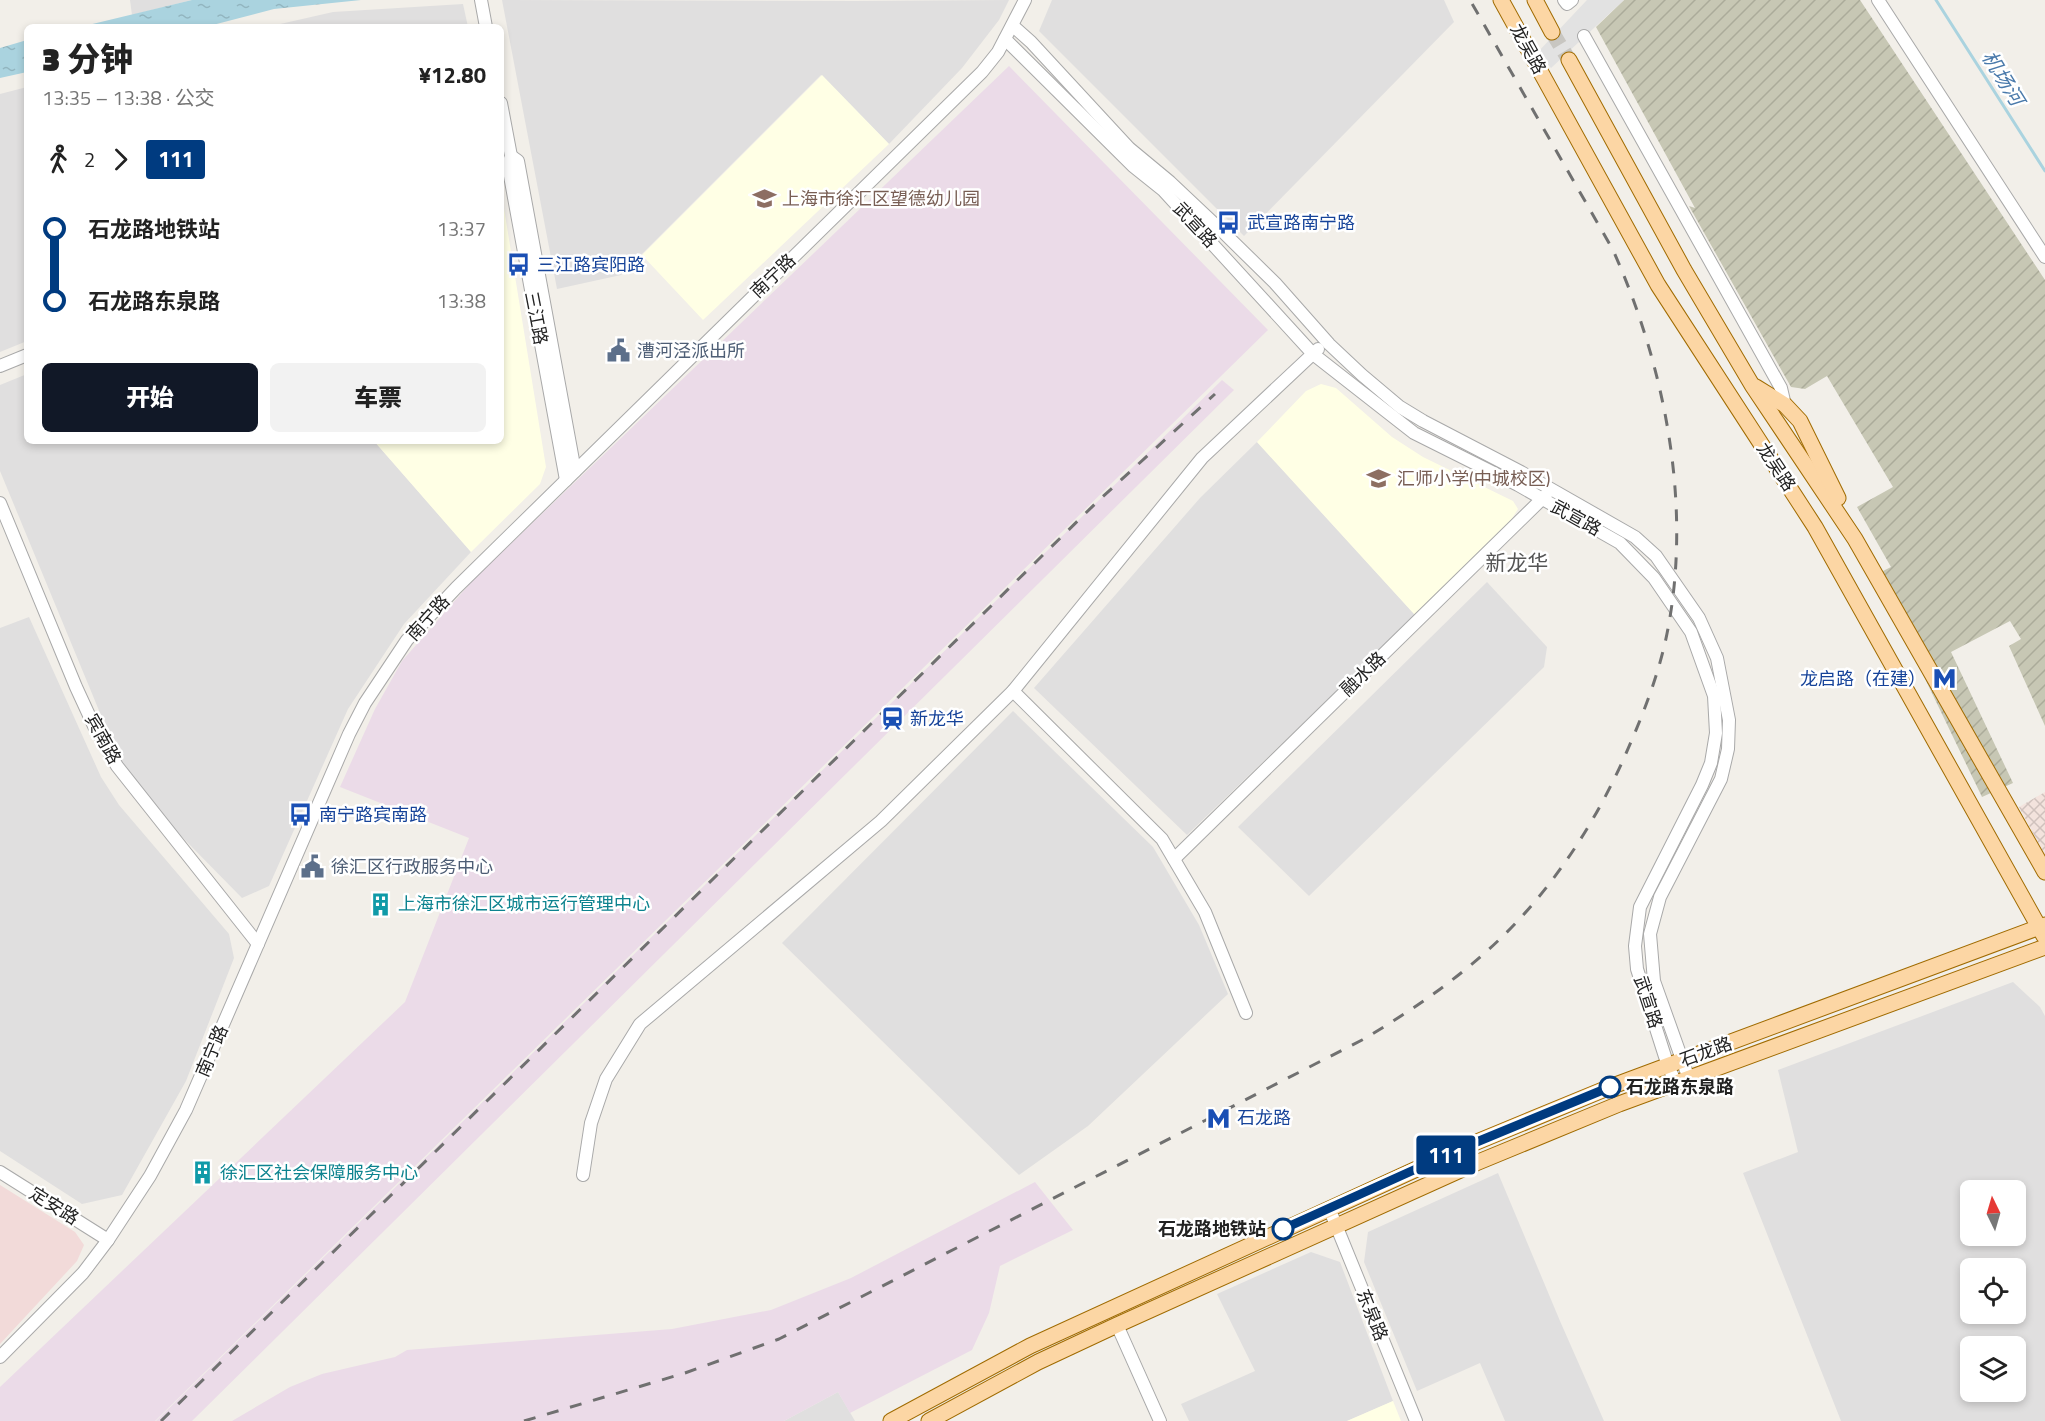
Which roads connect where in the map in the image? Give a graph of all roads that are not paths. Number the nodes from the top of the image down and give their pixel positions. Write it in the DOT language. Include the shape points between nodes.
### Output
graph roads {
  1 [pos="1025,0"];
  2 [pos="1501,0"];
  3 [pos="1534,0"];
  4 [pos="1878,0"];
  5 [pos="481,3"];
  6 [pos="485,24"];
  7 [pos="1012,26"];
  8 [pos="1552,32"];
  9 [pos="1584,36"];
  10 [pos="1005,39"];
  11 [pos="1569,60"];
  12 [pos="504,136"];
  13 [pos="506,158"];
  14 [pos="2045,257"];
  15 [pos="1325,340"];
  16 [pos="1313,354"];
  17 [pos="24,356"];
  18 [pos="0,366"];
  19 [pos="1752,384"];
  20 [pos="1785,405"];
  21 [pos="570,475"];
  22 [pos="1551,488"];
  23 [pos="1542,499"];
  24 [pos="0,503"];
  25 [pos="1855,539"];
  26 [pos="1013,691"];
  27 [pos="1174,859"];
  28 [pos="2045,872"];
  29 [pos="2043,930"];
  30 [pos="258,944"];
  31 [pos="2045,947"];
  32 [pos="1246,1012"];
  33 [pos="1675,1063"];
  34 [pos="1683,1081"];
  35 [pos="0,1172"];
  36 [pos="583,1176"];
  37 [pos="1329,1208"];
  38 [pos="1336,1226"];
  39 [pos="108,1240"];
  40 [pos="1117,1324"];
  41 [pos="0,1357"];
  42 [pos="891,1421"];
  43 [pos="929,1421"];
  44 [pos="1160,1421"];
  45 [pos="1416,1421"];
  1 -- 7 [label="street, 南宁路"];
  2 -- 29 [label="main road, 龙吴路" via="1658,285 1815,526"];
  3 -- 8 [label="main road, 龙吴路"];
  4 -- 14 [label="street"];
  5 -- 6 [label="street"];
  7 -- 10 [label="street, 南宁路"];
  7 -- 15 [label="street" via="1129,148 1275,283"];
  9 -- 20 [label="street" via="1781,388"];
  10 -- 16 [label="street, 武宣路" via="1162,190"];
  10 -- 21 [label="street, 南宁路" via="982,72"];
  11 -- 19 [label="main road, 龙吴路" via="1684,270"];
  12 -- 13 [label="street, 三江路"];
  13 -- 21 [label="street, 三江路"];
  15 -- 16 [label="street"];
  15 -- 22 [label="street" via="1400,407"];
  16 -- 23 [label="street, 武宣路" via="1414,433"];
  16 -- 26 [label="street" via="1202,458"];
  17 -- 18 [label="street"];
  19 -- 20 [label="main road"];
  19 -- 25 [label="main road, 龙吴路"];
  20 -- 25 [label="main road" via="1800,421"];
  21 -- 30 [label="street, 南宁路" via="431,613 384,671 349,734"];
  22 -- 23 [label="street, 融水路"];
  22 -- 33 [label="street" via="1635,537 1656,556 1699,618 1717,658 1729,720 1728,749 1720,779 1660,897 1650,934 1654,981"];
  23 -- 27 [label="street, 融水路"];
  23 -- 33 [label="street, 武宣路" via="1620,543 1654,578 1691,632 1714,696 1716,734 1710,763 1640,907 1635,946 1637,969"];
  24 -- 30 [label="street, 宾南路" via="76,687 117,766"];
  25 -- 28 [label="main road, 龙吴路"];
  26 -- 27 [label="street" via="1162,839"];
  26 -- 36 [label="street" via="881,821 640,1024 606,1079 591,1124"];
  27 -- 32 [label="street" via="1205,912"];
  29 -- 33 [label="main road, 石龙路"];
  30 -- 39 [label="street, 南宁路" via="186,1110 150,1176"];
  31 -- 34 [label="main road, 石龙路"];
  33 -- 34 [label="street"];
  33 -- 37 [label="main road, 石龙路" via="1467,1146"];
  34 -- 38 [label="main road, 石龙路" via="1476,1162"];
  35 -- 39 [label="street, 定安路"];
  37 -- 38 [label="street, 东泉路"];
  37 -- 42 [label="main road, 石龙路" via="1030,1347"];
  38 -- 40 [label="main road, 石龙路"];
  38 -- 45 [label="street, 东泉路"];
  39 -- 41 [label="street, 南宁路" via="82,1273"];
  40 -- 43 [label="main road, 石龙路"];
  40 -- 44 [label="street"];
}
